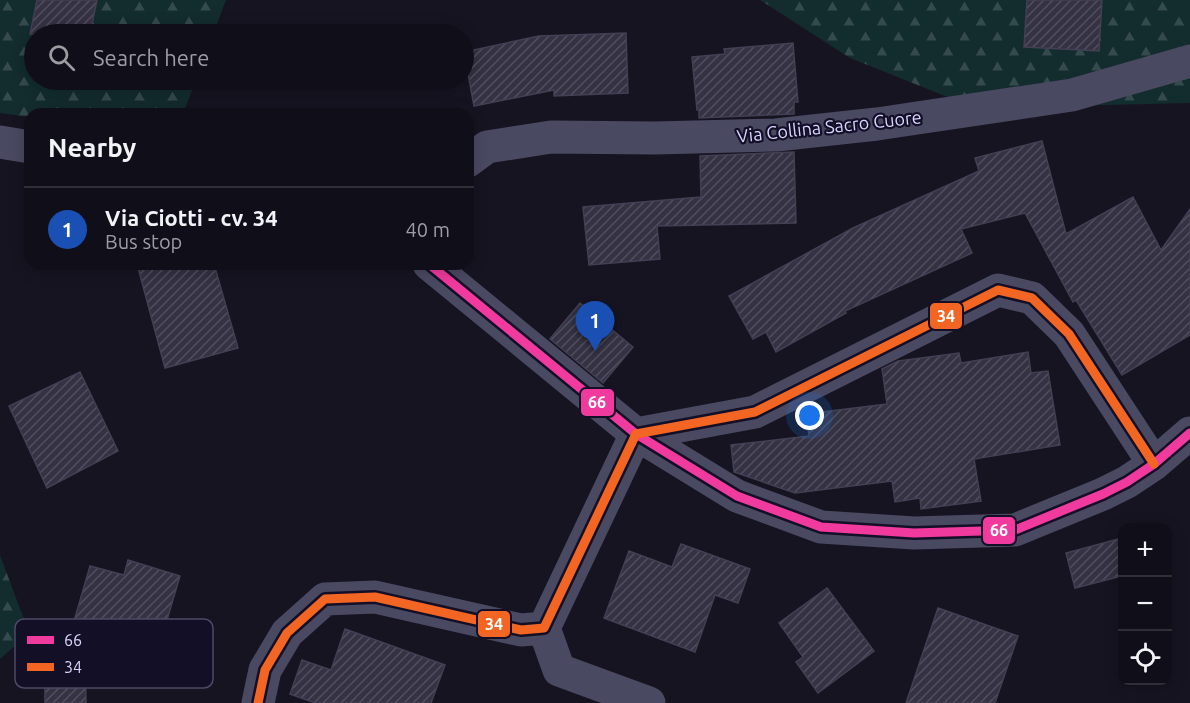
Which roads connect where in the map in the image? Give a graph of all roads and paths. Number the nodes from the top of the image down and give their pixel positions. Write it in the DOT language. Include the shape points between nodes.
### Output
graph roads {
  1 [pos="1190,61"];
  2 [pos="0,142"];
  3 [pos="24,146"];
  4 [pos="474,157"];
  5 [pos="436,270"];
  6 [pos="1190,433"];
  7 [pos="636,434"];
  8 [pos="1154,464"];
  9 [pos="544,628"];
  10 [pos="258,703"];
  11 [pos="649,703"];
  1 -- 4 [label="street, Via Collina Sacro Cuore" via="1072,94 877,124 776,135 551,136 487,147"];
  2 -- 3 [label="street"];
  5 -- 7 [label="street"];
  6 -- 8 [label="street"];
  7 -- 8 [label="street" via="737,496 821,527 914,533 1015,530 1103,494"];
  7 -- 8 [label="street" via="754,412 998,290 1032,298 1069,334"];
  7 -- 9 [label="street"];
  9 -- 10 [label="street" via="521,630 375,597 325,599 287,633 265,670"];
  9 -- 11 [label="street" via="559,670"];
}
